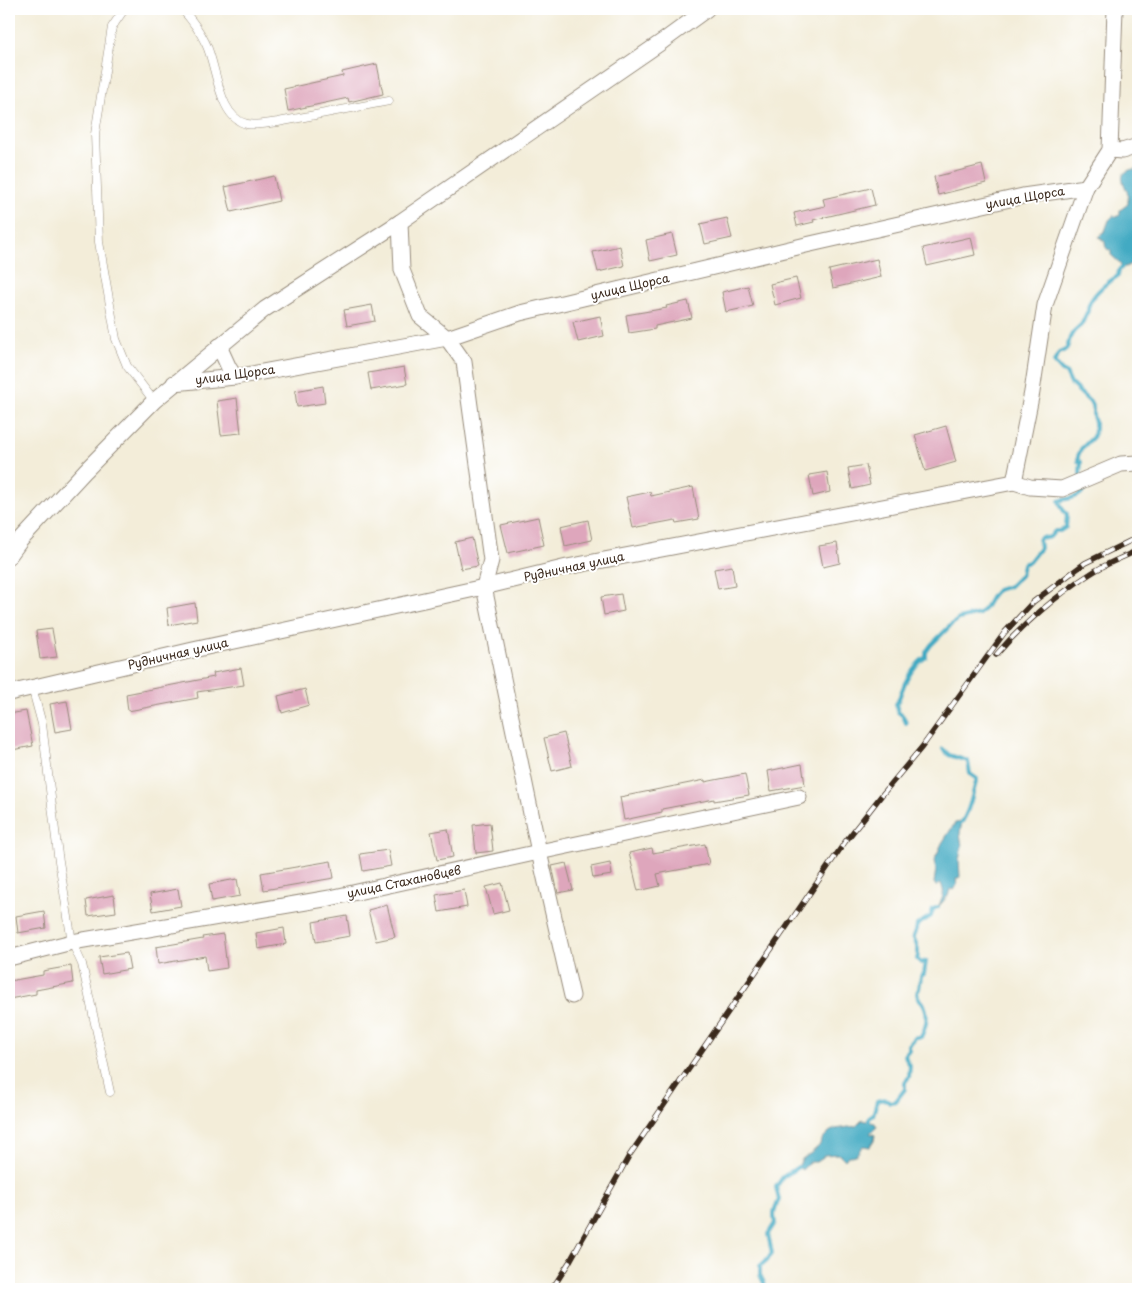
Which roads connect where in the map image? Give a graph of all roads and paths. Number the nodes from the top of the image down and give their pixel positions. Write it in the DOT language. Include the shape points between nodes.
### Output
graph roads {
  1 [pos="127,9"];
  2 [pos="182,9"];
  3 [pos="707,9"];
  4 [pos="1115,9"];
  5 [pos="389,101"];
  6 [pos="1138,146"];
  7 [pos="1110,150"];
  8 [pos="1086,187"];
  9 [pos="400,222"];
  10 [pos="447,338"];
  11 [pos="219,346"];
  12 [pos="235,377"];
  13 [pos="174,383"];
  14 [pos="154,401"];
  15 [pos="1138,463"];
  16 [pos="1014,482"];
  17 [pos="9,556"];
  18 [pos="484,587"];
  19 [pos="32,687"];
  20 [pos="9,693"];
  21 [pos="799,797"];
  22 [pos="539,852"];
  23 [pos="72,942"];
  24 [pos="9,958"];
  25 [pos="572,996"];
  26 [pos="110,1092"];
  1 -- 14 [label="lane" via="112,26 95,134 98,242 116,340 127,366"];
  2 -- 5 [label="lane" via="206,45 224,104 234,117 246,124 278,122"];
  3 -- 9 [label="street"];
  4 -- 7 [label="street"];
  6 -- 7 [label="street" via="1122,151"];
  7 -- 8 [label="street"];
  8 -- 10 [label="street, улица Щорса" via="1023,196 797,247 520,313"];
  8 -- 16 [label="street" via="1044,305 1032,392"];
  9 -- 10 [label="street" via="402,270 420,316"];
  9 -- 11 [label="street" via="265,309"];
  10 -- 12 [label="street, улица Щорса"];
  10 -- 18 [label="street" via="464,362 492,560"];
  11 -- 12 [label="street"];
  11 -- 13 [label="street"];
  12 -- 13 [label="street, улица Щорса"];
  13 -- 14 [label="street"];
  14 -- 17 [label="street" via="85,471"];
  15 -- 16 [label="street, Рудничная улица" via="1121,464 1062,489 1030,487"];
  16 -- 18 [label="street, Рудничная улица" via="567,566"];
  18 -- 19 [label="street, Рудничная улица"];
  18 -- 22 [label="street"];
  19 -- 20 [label="street, Рудничная улица"];
  19 -- 23 [label="lane" via="42,724"];
  21 -- 22 [label="street, улица Стахановцев"];
  22 -- 23 [label="street, улица Стахановцев" via="330,898"];
  22 -- 25 [label="street"];
  23 -- 24 [label="street, улица Стахановцев"];
  23 -- 26 [label="lane" via="82,964"];
}
